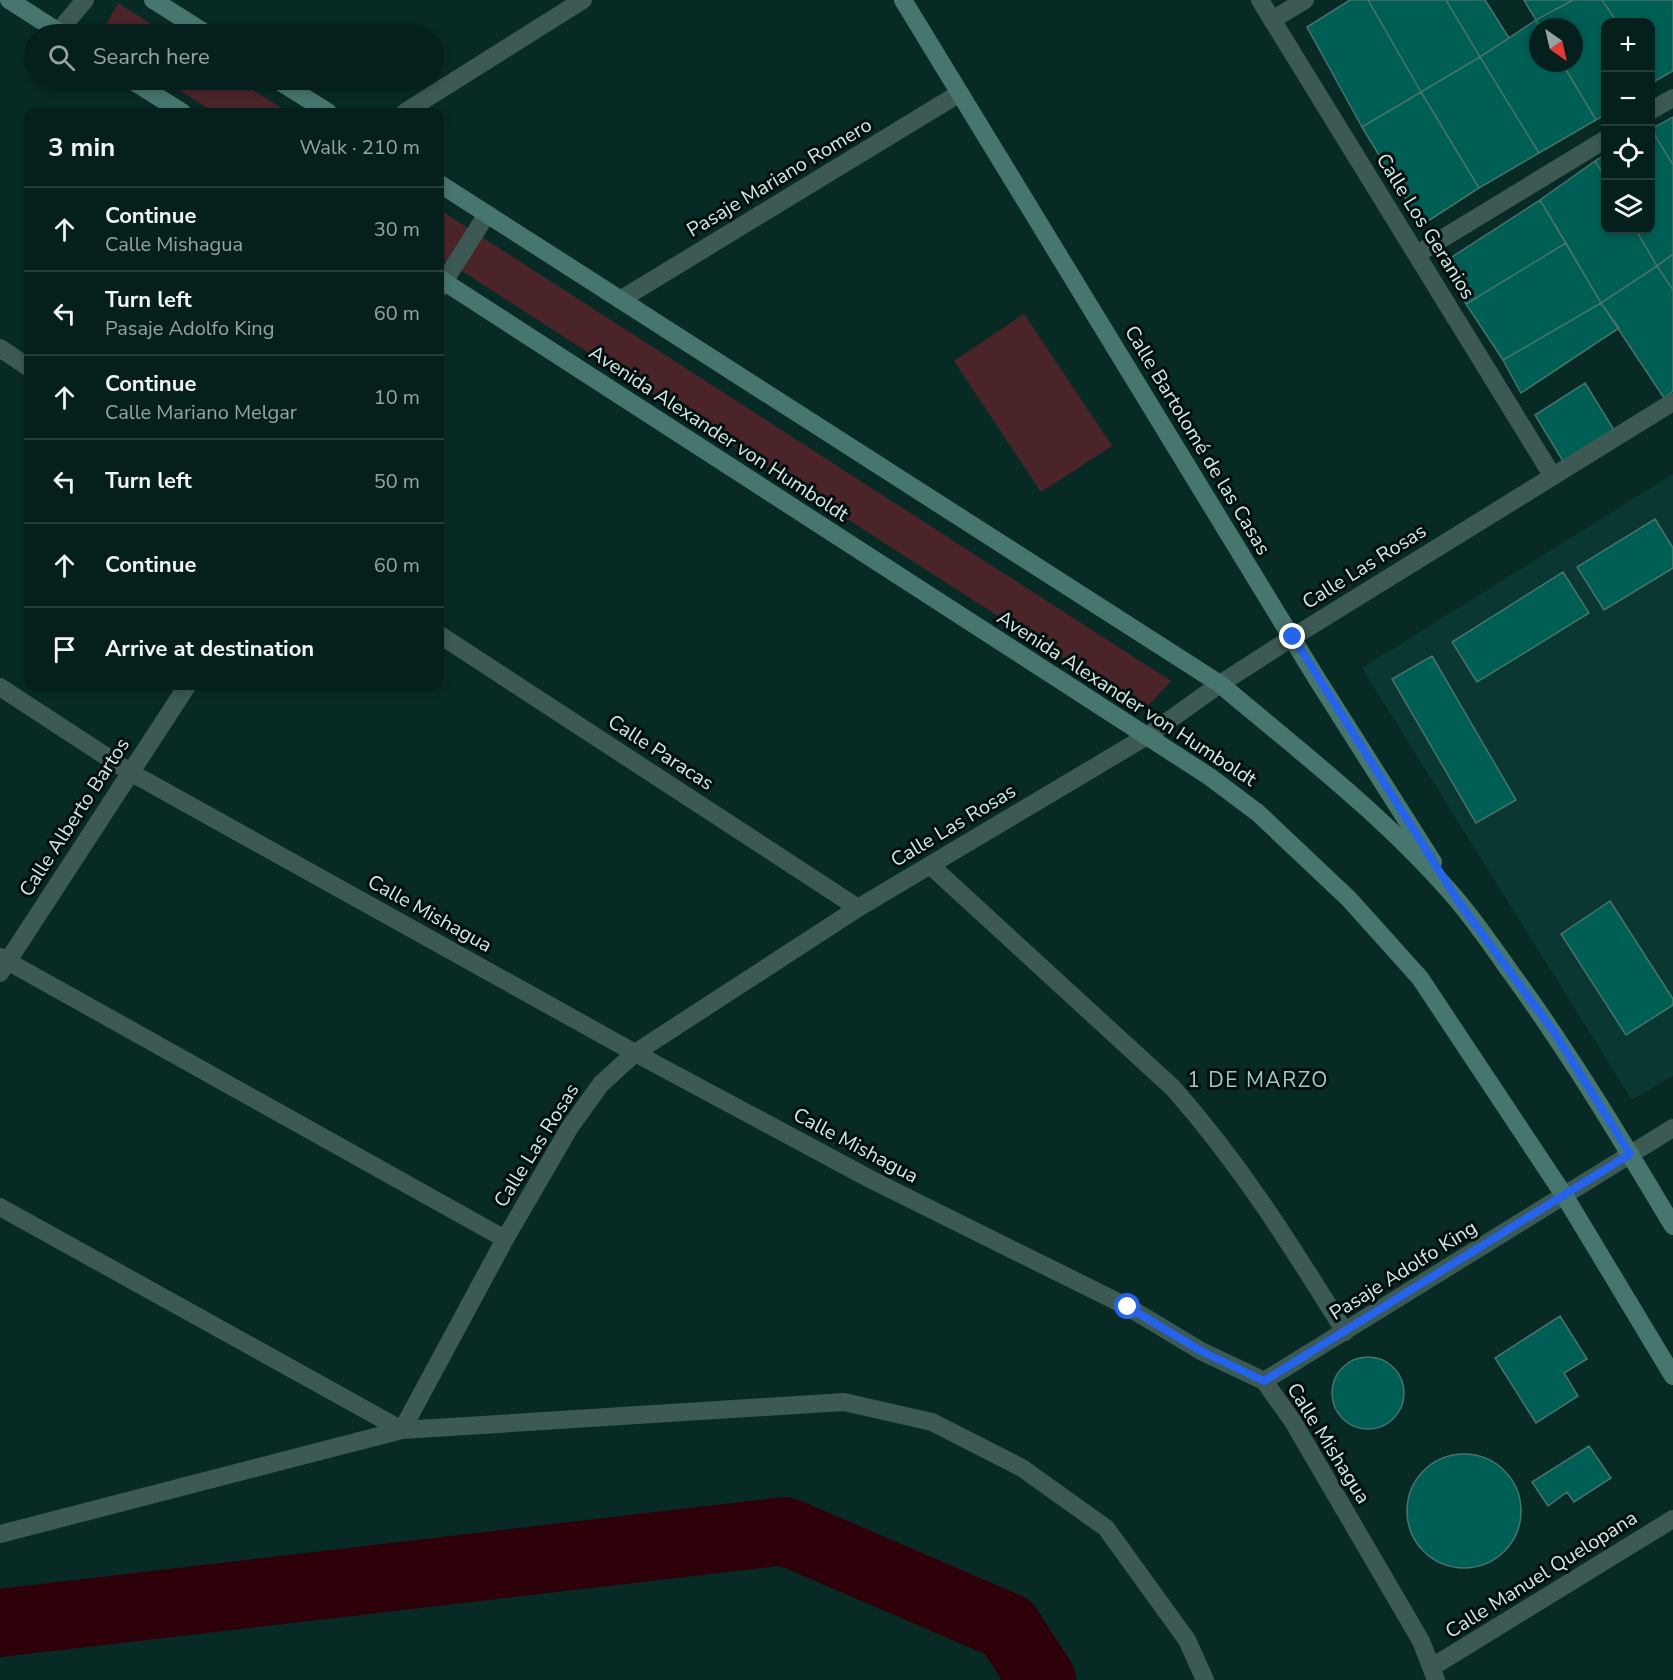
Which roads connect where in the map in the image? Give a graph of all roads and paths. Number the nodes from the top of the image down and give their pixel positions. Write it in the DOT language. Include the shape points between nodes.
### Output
graph roads {
  1 [pos="9,0"];
  2 [pos="85,0"];
  3 [pos="153,0"];
  4 [pos="583,0"];
  5 [pos="903,0"];
  6 [pos="1260,0"];
  7 [pos="1305,0"];
  8 [pos="1272,20"];
  9 [pos="46,24"];
  10 [pos="67,24"];
  11 [pos="191,24"];
  12 [pos="444,87"];
  13 [pos="147,90"];
  14 [pos="293,90"];
  15 [pos="440,90"];
  16 [pos="960,93"];
  17 [pos="1673,98"];
  18 [pos="176,108"];
  19 [pos="322,108"];
  20 [pos="411,108"];
  21 [pos="1655,108"];
  22 [pos="1601,141"];
  23 [pos="444,187"];
  24 [pos="487,214"];
  25 [pos="1417,254"];
  26 [pos="444,278"];
  27 [pos="444,285"];
  28 [pos="620,300"];
  29 [pos="0,348"];
  30 [pos="24,364"];
  31 [pos="1673,402"];
  32 [pos="1552,475"];
  33 [pos="444,637"];
  34 [pos="1293,637"];
  35 [pos="1220,684"];
  36 [pos="0,687"];
  37 [pos="184,690"];
  38 [pos="1147,736"];
  39 [pos="130,772"];
  40 [pos="930,865"];
  41 [pos="1458,901"];
  42 [pos="858,908"];
  43 [pos="2,964"];
  44 [pos="634,1053"];
  45 [pos="1673,1128"];
  46 [pos="1630,1154"];
  47 [pos="1564,1195"];
  48 [pos="0,1207"];
  49 [pos="1673,1226"];
  50 [pos="505,1239"];
  51 [pos="1345,1332"];
  52 [pos="1673,1376"];
  53 [pos="1264,1381"];
  54 [pos="402,1430"];
  55 [pos="1673,1519"];
  56 [pos="0,1534"];
  57 [pos="1434,1673"];
  58 [pos="1205,1680"];
  1 -- 9 [label="main road"];
  2 -- 10 [label="street"];
  3 -- 11 [label="main road"];
  4 -- 12 [label="street"];
  5 -- 16 [label="main road, Calle Bartolomé de las Casas"];
  6 -- 8 [label="street, Calle Los Geranios"];
  7 -- 8 [label="street"];
  8 -- 25 [label="street, Calle Los Geranios"];
  13 -- 18 [label="main road"];
  14 -- 19 [label="main road"];
  15 -- 20 [label="street"];
  16 -- 28 [label="street, Pasaje Mariano Romero"];
  16 -- 34 [label="main road, Calle Bartolomé de las Casas"];
  17 -- 21 [label="street"];
  22 -- 25 [label="street"];
  23 -- 24 [label="main road"];
  24 -- 26 [label="street"];
  24 -- 28 [label="main road"];
  25 -- 32 [label="street, Calle Los Geranios"];
  27 -- 38 [label="main road, Avenida Alexander von Humboldt"];
  28 -- 35 [label="main road"];
  29 -- 30 [label="street"];
  31 -- 32 [label="street, Calle Las Rosas"];
  32 -- 34 [label="street, Calle Las Rosas"];
  33 -- 42 [label="street, Calle Paracas"];
  34 -- 35 [label="street, Calle Las Rosas"];
  34 -- 41 [label="main road, Calle Bartolomé de las Casas"];
  35 -- 38 [label="street, Calle Las Rosas"];
  35 -- 41 [label="main road" via="1338,780"];
  36 -- 39 [label="street, Calle Mishagua"];
  37 -- 39 [label="street, Calle Alberto Bartos"];
  38 -- 40 [label="street, Calle Las Rosas"];
  38 -- 47 [label="main road, Avenida Alexander von Humboldt" via="1258,813 1384,936 1420,978"];
  39 -- 43 [label="street, Calle Alberto Bartos"];
  39 -- 44 [label="street, Calle Mishagua"];
  40 -- 42 [label="street, Calle Las Rosas"];
  40 -- 51 [label="street" via="1173,1088 1207,1126 1287,1239"];
  41 -- 46 [label="main road" via="1554,1032"];
  42 -- 44 [label="street, Calle Las Rosas"];
  43 -- 50 [label="street"];
  44 -- 50 [label="street, Calle Las Rosas" via="601,1084 570,1126"];
  44 -- 53 [label="street, Calle Mishagua"];
  45 -- 46 [label="street, Pasaje Adolfo King"];
  46 -- 47 [label="street, Pasaje Adolfo King"];
  46 -- 49 [label="main road"];
  47 -- 51 [label="street, Pasaje Adolfo King"];
  47 -- 52 [label="main road, Avenida Alexander von Humboldt"];
  48 -- 54 [label="street"];
  50 -- 54 [label="street, Calle Las Rosas"];
  51 -- 53 [label="street, Pasaje Adolfo King"];
  53 -- 57 [label="street, Calle Mishagua" via="1292,1420 1421,1641"];
  54 -- 56 [label="street"];
  54 -- 58 [label="street" via="844,1402 932,1422 1022,1468 1106,1528 1186,1640"];
  55 -- 57 [label="street, Calle Manuel Quelopana"];
}
